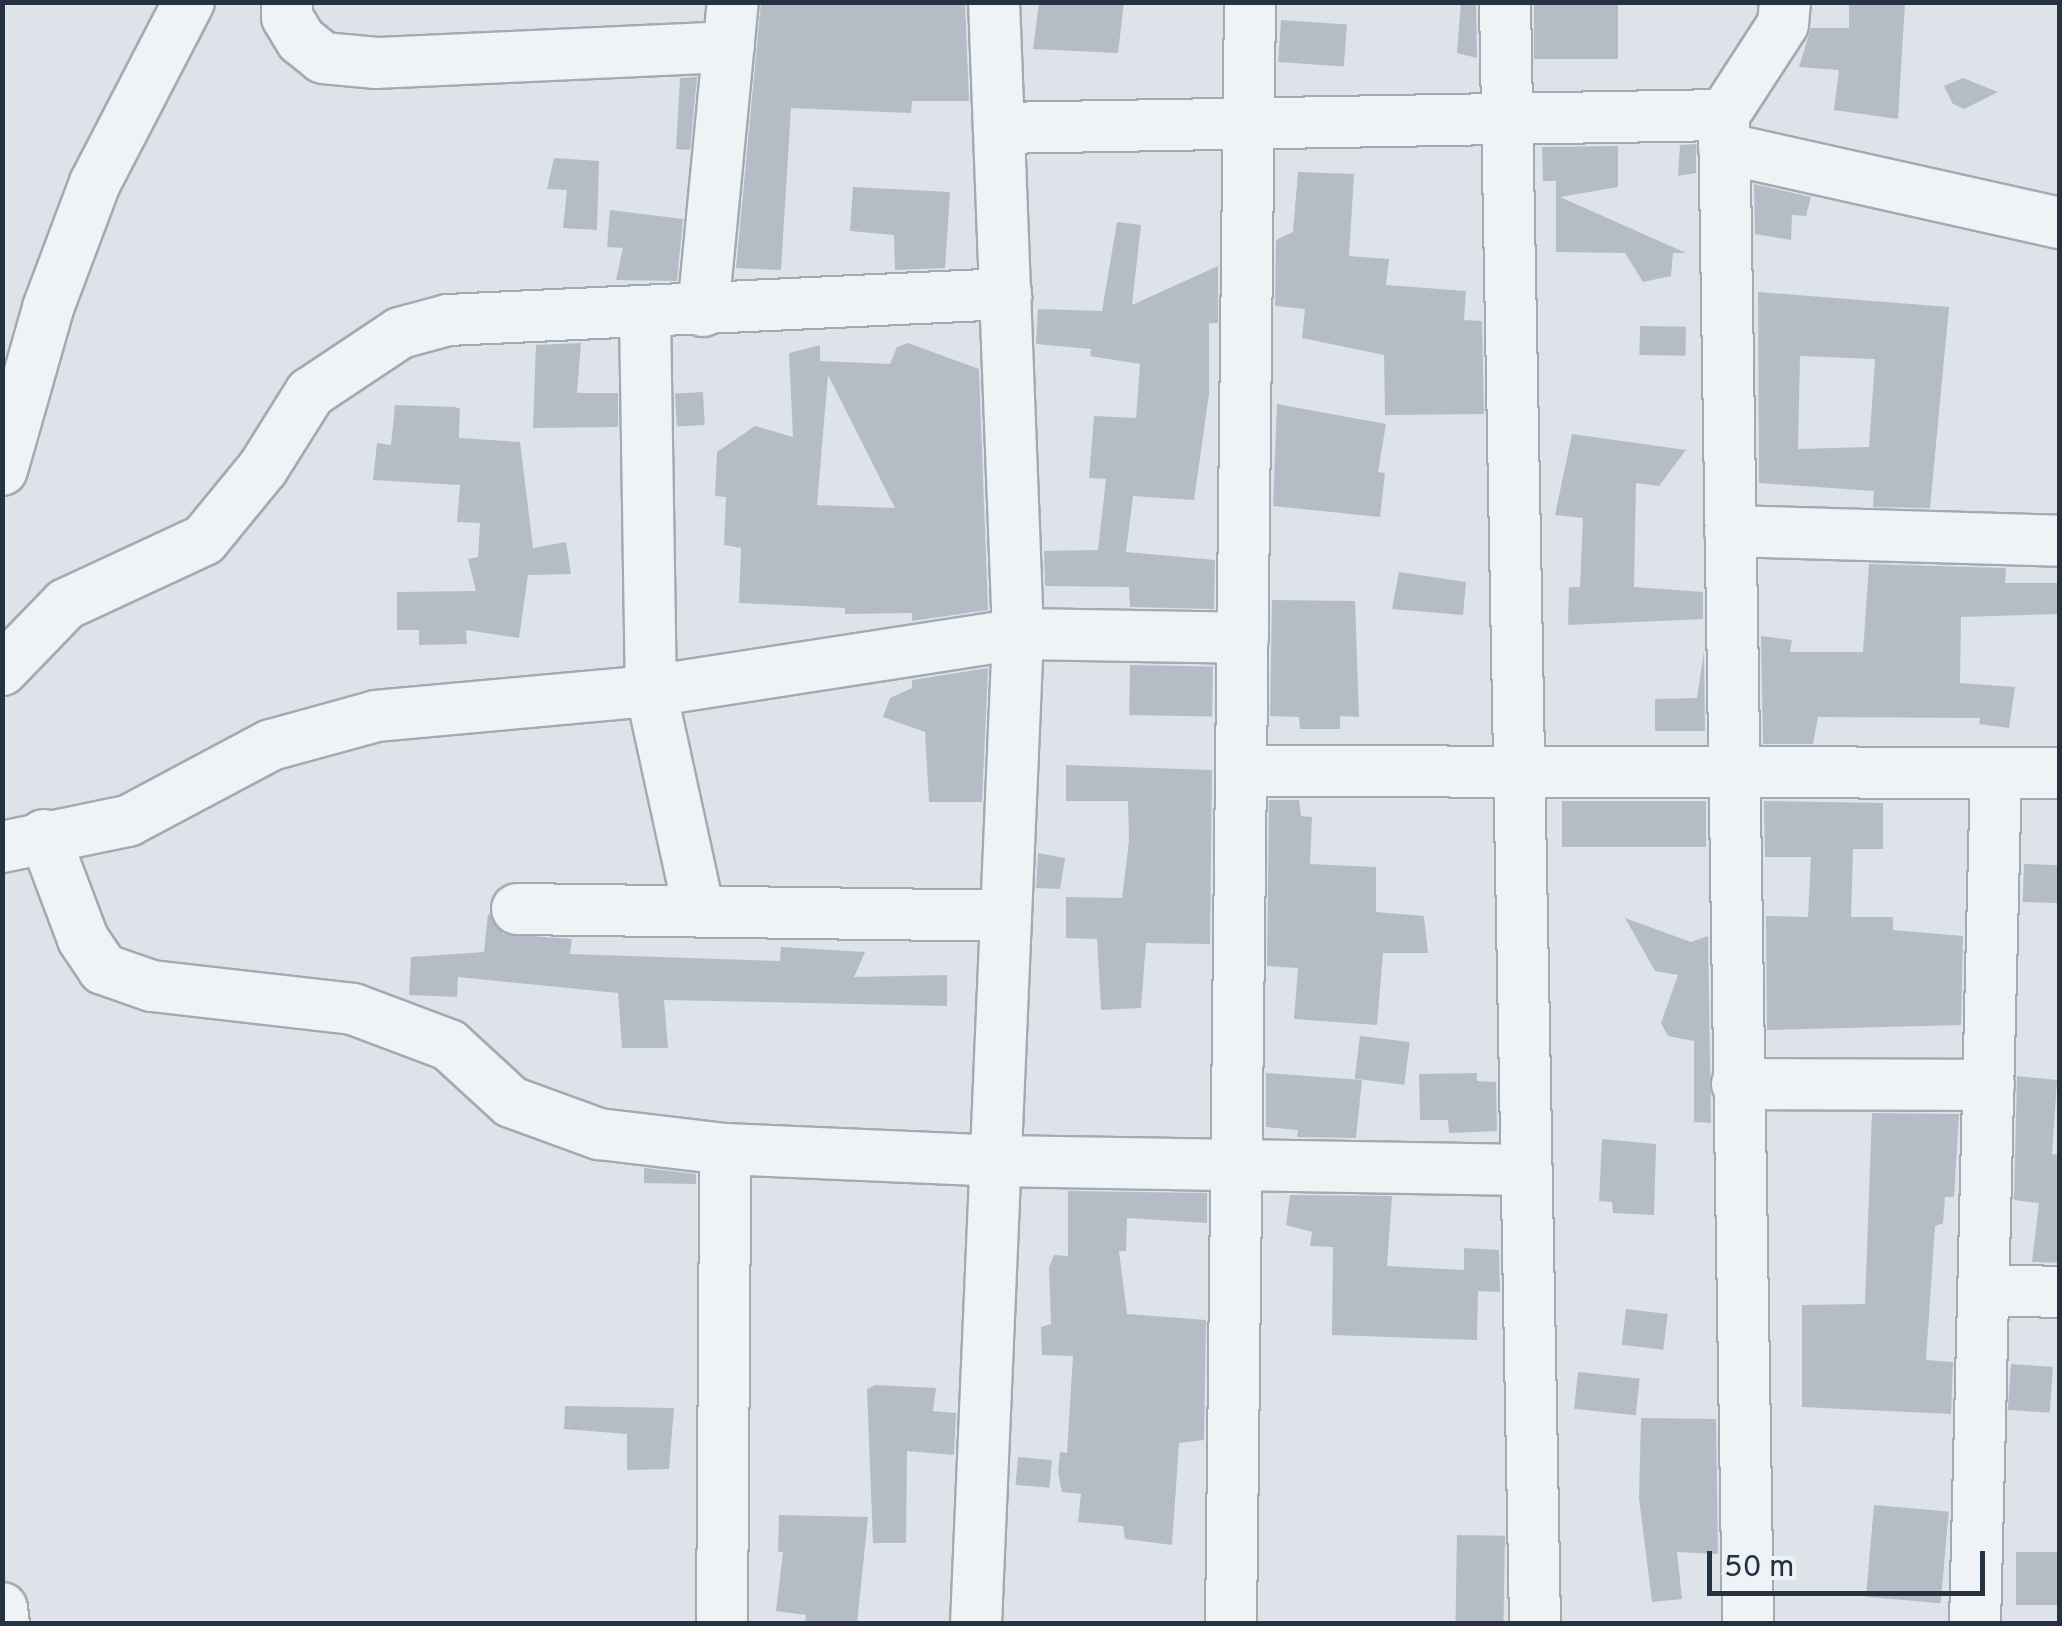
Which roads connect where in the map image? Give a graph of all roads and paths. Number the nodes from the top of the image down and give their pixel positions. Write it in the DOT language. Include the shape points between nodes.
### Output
graph roads {
  1 [pos="188,2"];
  2 [pos="287,2"];
  3 [pos="994,2"];
  4 [pos="1250,2"];
  5 [pos="1504,2"];
  6 [pos="1785,2"];
  7 [pos="731,25"];
  8 [pos="1506,119"];
  9 [pos="1249,124"];
  10 [pos="999,128"];
  11 [pos="1724,132"];
  12 [pos="2060,223"];
  13 [pos="1006,294"];
  14 [pos="703,311"];
  15 [pos="645,314"];
  16 [pos="2,470"];
  17 [pos="1730,531"];
  18 [pos="2060,542"];
  19 [pos="1018,634"];
  20 [pos="1243,638"];
  21 [pos="2,670"];
  22 [pos="651,691"];
  23 [pos="1242,771"];
  24 [pos="1518,772"];
  25 [pos="1734,772"];
  26 [pos="1996,773"];
  27 [pos="2060,774"];
  28 [pos="23,841"];
  29 [pos="517,909"];
  30 [pos="699,911"];
  31 [pos="1006,916"];
  32 [pos="1737,1084"];
  33 [pos="1989,1085"];
  34 [pos="725,1149"];
  35 [pos="996,1161"];
  36 [pos="1237,1164"];
  37 [pos="1526,1170"];
  38 [pos="1984,1290"];
  39 [pos="2060,1292"];
  40 [pos="2,1608"];
  41 [pos="4,1624"];
  42 [pos="722,1624"];
  43 [pos="976,1624"];
  44 [pos="1231,1624"];
  45 [pos="1535,1624"];
  46 [pos="1748,1624"];
  47 [pos="1975,1624"];
  1 -- 16 [label="street" via="94,183 48,308"];
  2 -- 7 [label="street" via="287,18 301,40 324,58 376,63"];
  3 -- 10 [label="street"];
  4 -- 9 [label="street"];
  5 -- 8 [label="street"];
  6 -- 11 [label="street" via="1783,24"];
  7 -- 14 [label="street"];
  8 -- 9 [label="street"];
  8 -- 11 [label="street"];
  8 -- 24 [label="street"];
  9 -- 10 [label="street"];
  9 -- 20 [label="street"];
  10 -- 13 [label="street"];
  11 -- 12 [label="street"];
  11 -- 17 [label="street"];
  13 -- 14 [label="street"];
  13 -- 19 [label="street"];
  14 -- 15 [label="street"];
  15 -- 21 [label="street" via="448,320 368,350 310,393 204,540 66,604"];
  15 -- 22 [label="street"];
  17 -- 18 [label="street"];
  17 -- 25 [label="street"];
  19 -- 20 [label="street"];
  19 -- 22 [label="street"];
  19 -- 31 [label="street"];
  20 -- 23 [label="street"];
  22 -- 28 [label="street" via="321,726 232,764 128,821"];
  22 -- 30 [label="street"];
  23 -- 24 [label="street"];
  23 -- 36 [label="street"];
  24 -- 25 [label="street"];
  24 -- 37 [label="street"];
  25 -- 26 [label="street"];
  25 -- 32 [label="street"];
  26 -- 27 [label="street"];
  26 -- 33 [label="street"];
  28 -- 34 [label="street" via="103,969 152,986 352,1009 466,1054 512,1102 562,1124"];
  29 -- 30 [label="street"];
  30 -- 31 [label="street"];
  31 -- 35 [label="street"];
  32 -- 33 [label="street"];
  32 -- 46 [label="street"];
  33 -- 38 [label="street"];
  34 -- 35 [label="street"];
  34 -- 42 [label="street"];
  35 -- 36 [label="street"];
  35 -- 43 [label="street"];
  36 -- 37 [label="street"];
  36 -- 44 [label="street"];
  37 -- 45 [label="street"];
  38 -- 39 [label="street"];
  38 -- 47 [label="street"];
  40 -- 41 [label="street"];
}
